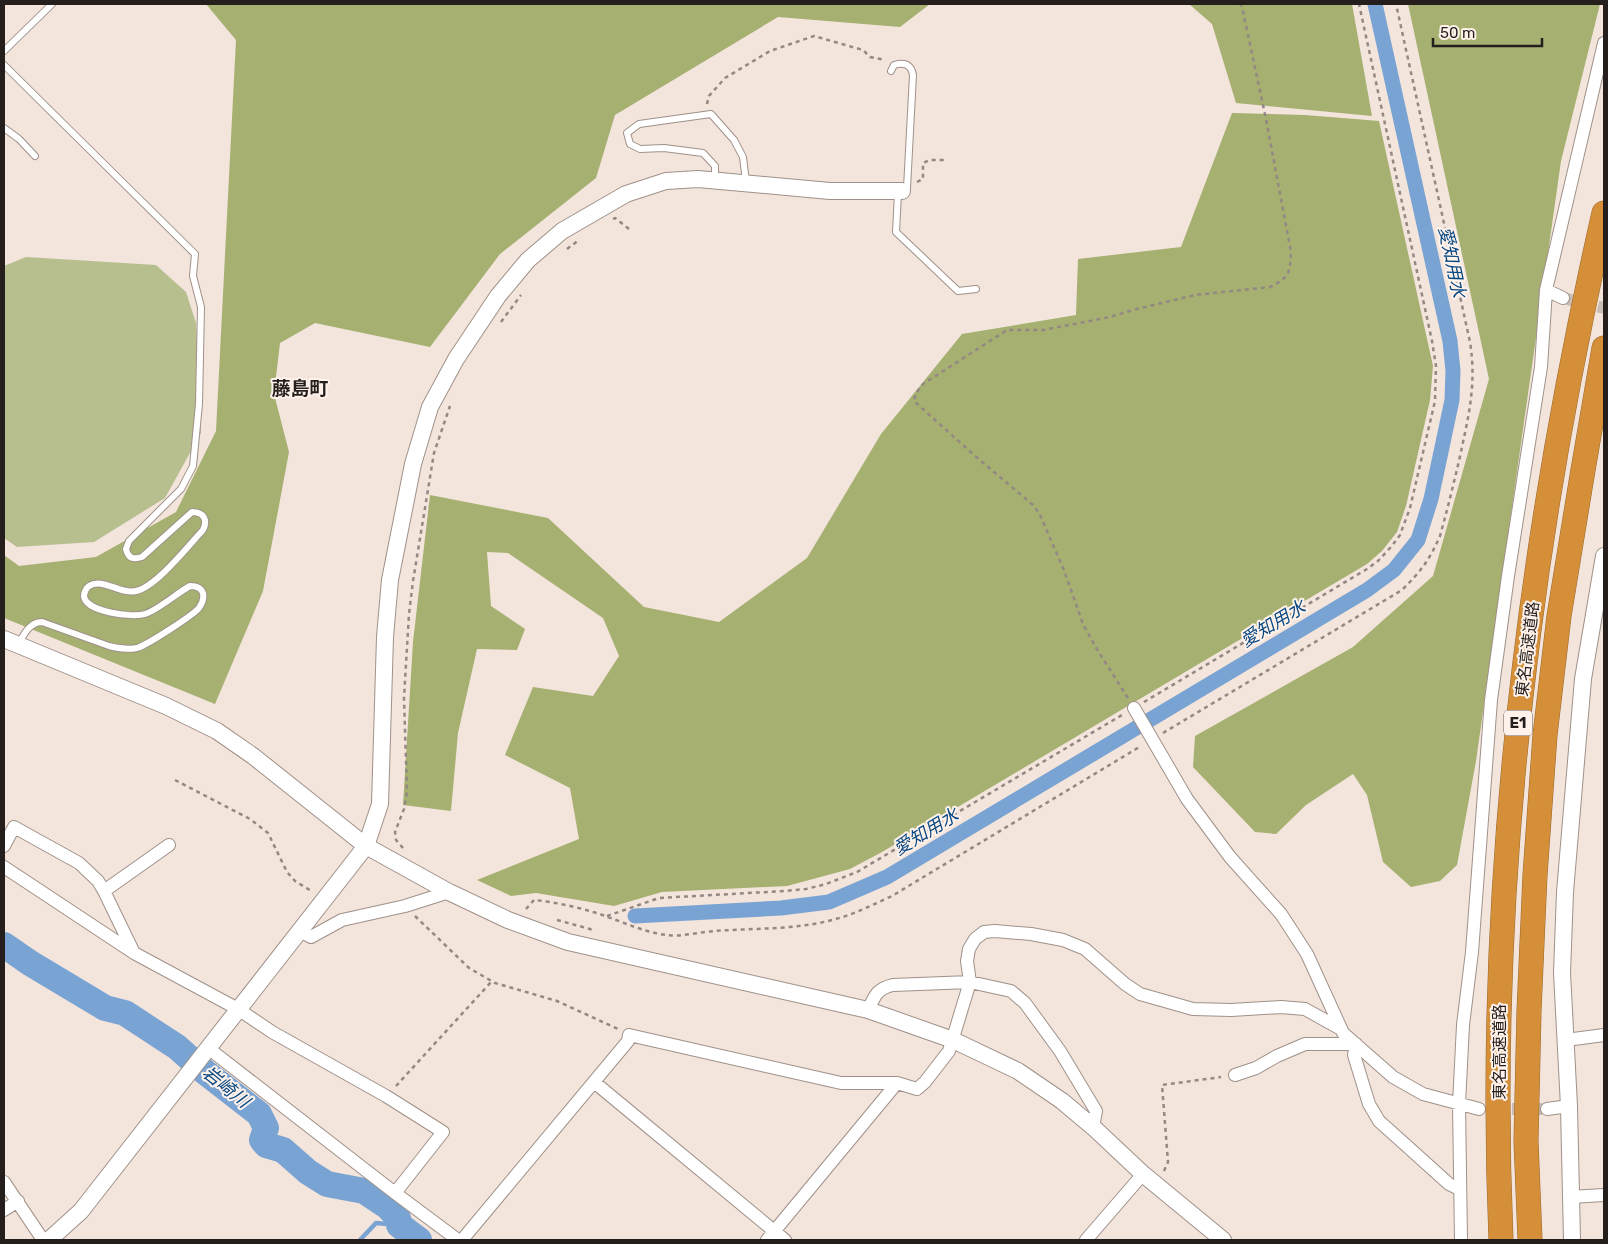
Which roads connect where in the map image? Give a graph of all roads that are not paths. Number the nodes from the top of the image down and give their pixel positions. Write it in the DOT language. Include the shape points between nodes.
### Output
graph roads {
  1 [pos="52,4"];
  2 [pos="1604,44"];
  3 [pos="4,51"];
  4 [pos="4,65"];
  5 [pos="890,70"];
  6 [pos="4,128"];
  7 [pos="35,156"];
  8 [pos="715,180"];
  9 [pos="746,183"];
  10 [pos="900,191"];
  11 [pos="1604,213"];
  12 [pos="976,290"];
  13 [pos="1546,290"];
  14 [pos="1564,298"];
  15 [pos="1604,348"];
  16 [pos="1604,556"];
  17 [pos="11,642"];
  18 [pos="1134,708"];
  19 [pos="169,845"];
  20 [pos="4,846"];
  21 [pos="366,846"];
  22 [pos="4,867"];
  23 [pos="104,891"];
  24 [pos="450,892"];
  25 [pos="300,930"];
  26 [pos="134,952"];
  27 [pos="970,982"];
  28 [pos="238,1010"];
  29 [pos="868,1010"];
  30 [pos="1339,1028"];
  31 [pos="1604,1035"];
  32 [pos="953,1040"];
  33 [pos="1566,1040"];
  34 [pos="1356,1044"];
  35 [pos="207,1050"];
  36 [pos="1235,1075"];
  37 [pos="594,1082"];
  38 [pos="897,1083"];
  39 [pos="1459,1104"];
  40 [pos="1568,1106"];
  41 [pos="1479,1109"];
  42 [pos="1547,1109"];
  43 [pos="1093,1127"];
  44 [pos="1143,1174"];
  45 [pos="4,1182"];
  46 [pos="1459,1189"];
  47 [pos="395,1193"];
  48 [pos="1604,1195"];
  49 [pos="1570,1197"];
  50 [pos="18,1201"];
  51 [pos="4,1210"];
  52 [pos="771,1236"];
  53 [pos="43,1240"];
  54 [pos="49,1240"];
  55 [pos="460,1240"];
  56 [pos="785,1240"];
  57 [pos="1086,1240"];
  58 [pos="1223,1240"];
  59 [pos="1461,1240"];
  60 [pos="1501,1240"];
  61 [pos="1530,1240"];
  62 [pos="1572,1240"];
  1 -- 3 [label="lane"];
  2 -- 13 [label="street"];
  4 -- 17 [label="lane" via="195,254 193,276 202,307 193,466 180,489 129,541 128,555 137,559 142,556 192,512 202,514 206,525 145,588 130,592 96,584 85,591 86,602 92,607 138,616 147,614 190,586 202,590 202,602 193,613 138,647 109,646 42,622 36,622"];
  5 -- 10 [label="lane" via="901,63 908,65 913,75 907,188"];
  6 -- 7 [label="lane"];
  8 -- 9 [label="street"];
  8 -- 9 [label="lane" via="715,166 703,153 664,148 640,149 630,144 627,133 639,124 711,114 734,140 743,158"];
  8 -- 21 [label="street" via="698,178 658,183 626,194 562,231 528,260 498,296 456,359 430,407 414,464 390,580 380,804"];
  9 -- 10 [label="street" via="830,191"];
  10 -- 12 [label="lane" via="896,232 958,291"];
  11 -- 60 [label="highway, 東名高速道路 / E1" via="1556,446 1519,714 1506,853 1498,1013"];
  13 -- 14 [label="street"];
  13 -- 39 [label="street" via="1541,367 1491,700"];
  15 -- 61 [label="highway, 東名高速道路 / E1" via="1560,616 1546,735 1529,1011 1526,1141"];
  16 -- 33 [label="street" via="1583,679 1565,892 1562,973"];
  17 -- 21 [label="street" via="166,706 217,732 253,756"];
  18 -- 30 [label="street" via="1187,799 1230,857 1281,914 1307,954"];
  19 -- 23 [label="street"];
  20 -- 23 [label="street" via="14,826 80,863"];
  21 -- 24 [label="street"];
  21 -- 25 [label="street"];
  22 -- 26 [label="street"];
  23 -- 26 [label="street"];
  24 -- 25 [label="street" via="342,920 311,937"];
  24 -- 29 [label="street" via="508,920 568,942"];
  25 -- 28 [label="street"];
  26 -- 28 [label="street"];
  27 -- 29 [label="street" via="885,987 878,991"];
  27 -- 30 [label="street" via="967,960 975,939 984,932 995,931 1031,934 1063,940 1085,949 1140,994 1193,1009 1305,1009"];
  27 -- 32 [label="street"];
  27 -- 43 [label="street" via="1012,991 1025,1003 1060,1051 1096,1111"];
  28 -- 35 [label="street"];
  28 -- 47 [label="street" via="443,1132"];
  29 -- 32 [label="street"];
  30 -- 34 [label="street"];
  31 -- 33 [label="street"];
  32 -- 38 [label="street" via="949,1051 917,1089"];
  32 -- 43 [label="street" via="1018,1071"];
  33 -- 40 [label="street"];
  34 -- 36 [label="street" via="1305,1044"];
  34 -- 39 [label="street" via="1393,1077 1422,1094"];
  34 -- 46 [label="street" via="1354,1055 1369,1104 1379,1121 1449,1184"];
  35 -- 47 [label="street"];
  35 -- 54 [label="street" via="82,1211"];
  37 -- 38 [label="street" via="628,1041 629,1035 841,1083"];
  37 -- 52 [label="street"];
  37 -- 55 [label="street"];
  38 -- 52 [label="street"];
  39 -- 41 [label="street"];
  39 -- 46 [label="street"];
  40 -- 42 [label="street"];
  40 -- 49 [label="street"];
  43 -- 44 [label="street"];
  44 -- 57 [label="street"];
  44 -- 58 [label="street"];
  45 -- 50 [label="street"];
  46 -- 59 [label="street"];
  47 -- 55 [label="street"];
  48 -- 49 [label="street"];
  49 -- 62 [label="street"];
  50 -- 51 [label="street"];
  50 -- 53 [label="street"];
  52 -- 56 [label="street"];
}
